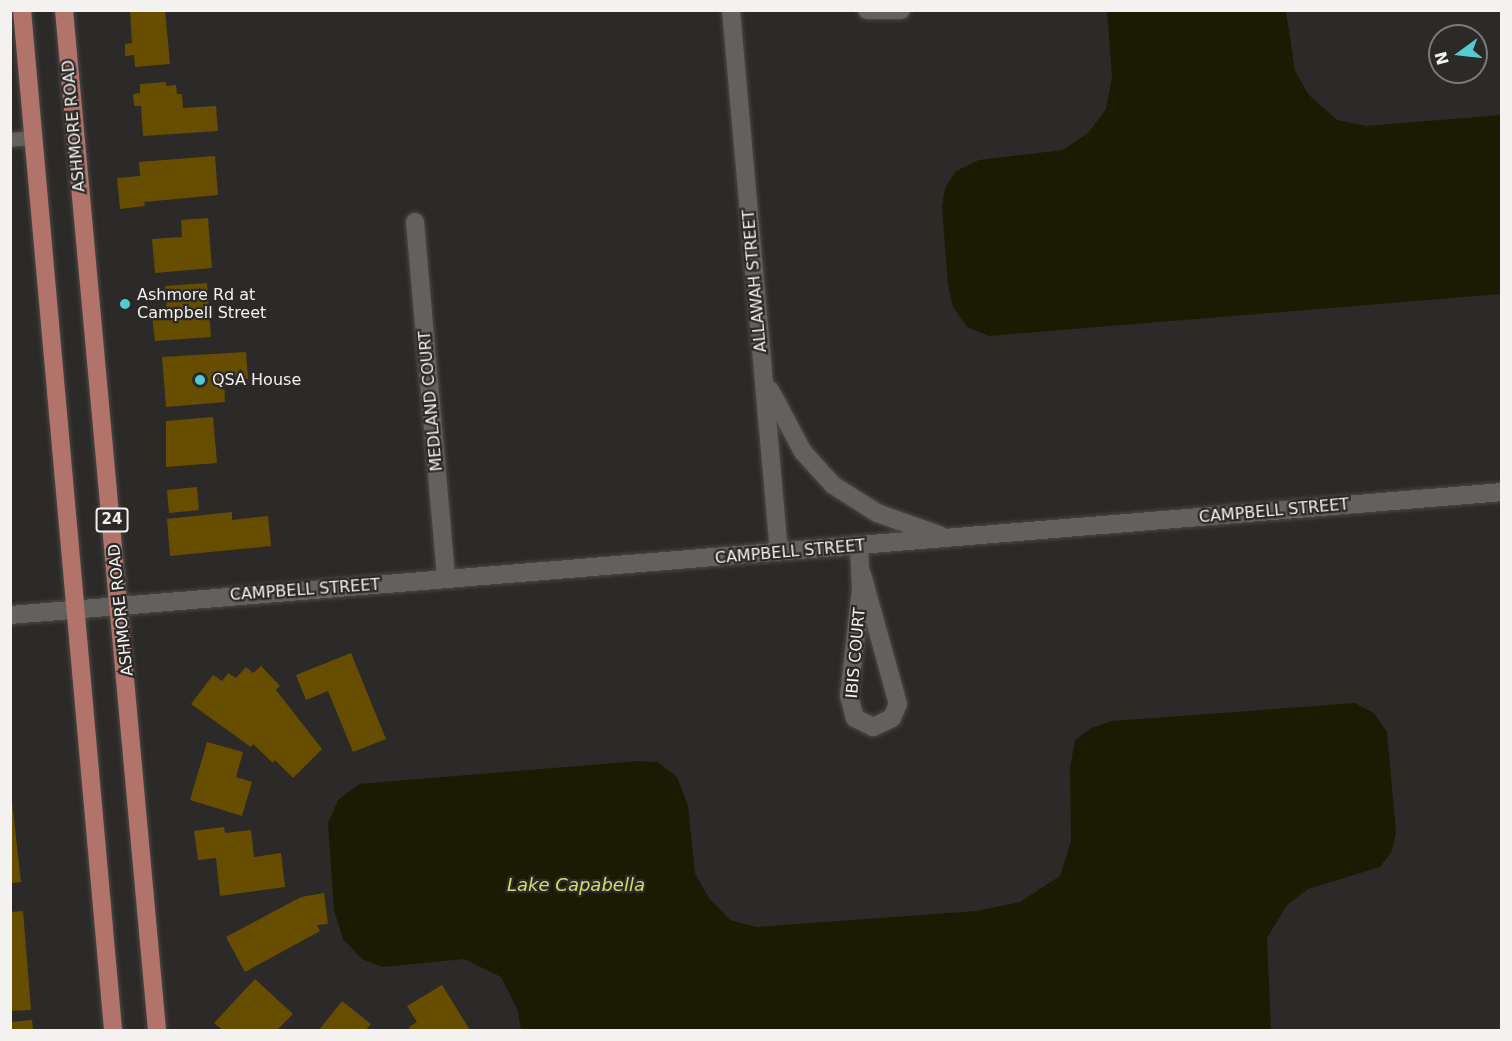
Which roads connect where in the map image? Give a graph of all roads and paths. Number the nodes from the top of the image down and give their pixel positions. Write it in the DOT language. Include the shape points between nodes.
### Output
graph roads {
  1 [pos="22,10"];
  2 [pos="64,10"];
  3 [pos="731,10"];
  4 [pos="867,10"];
  5 [pos="902,10"];
  6 [pos="33,138"];
  7 [pos="10,140"];
  8 [pos="415,222"];
  9 [pos="763,368"];
  10 [pos="1502,492"];
  11 [pos="948,538"];
  12 [pos="860,546"];
  13 [pos="779,552"];
  14 [pos="862,574"];
  15 [pos="446,579"];
  16 [pos="121,605"];
  17 [pos="78,608"];
  18 [pos="10,615"];
  19 [pos="113,1030"];
  20 [pos="157,1030"];
  1 -- 6 [label="main road"];
  2 -- 16 [label="main road, ASHMORE ROAD / 24"];
  3 -- 9 [label="street, ALLAWAH STREET"];
  4 -- 5 [label="street"];
  6 -- 7 [label="lane"];
  6 -- 17 [label="main road"];
  8 -- 15 [label="street, MEDLAND COURT"];
  9 -- 11 [label="street" via="788,429 826,479 877,513"];
  9 -- 13 [label="street, ALLAWAH STREET"];
  10 -- 11 [label="street, CAMPBELL STREET"];
  11 -- 12 [label="street, CAMPBELL STREET"];
  12 -- 13 [label="street, CAMPBELL STREET"];
  12 -- 14 [label="street, IBIS COURT"];
  13 -- 15 [label="street, CAMPBELL STREET"];
  14 -- 14 [label="street, IBIS COURT" via="898,704 892,718 873,727 858,721 850,700"];
  15 -- 16 [label="street, CAMPBELL STREET"];
  16 -- 17 [label="street, CAMPBELL STREET"];
  16 -- 20 [label="main road, ASHMORE ROAD / 24"];
  17 -- 18 [label="street, CAMPBELL STREET"];
  17 -- 19 [label="main road"];
}
